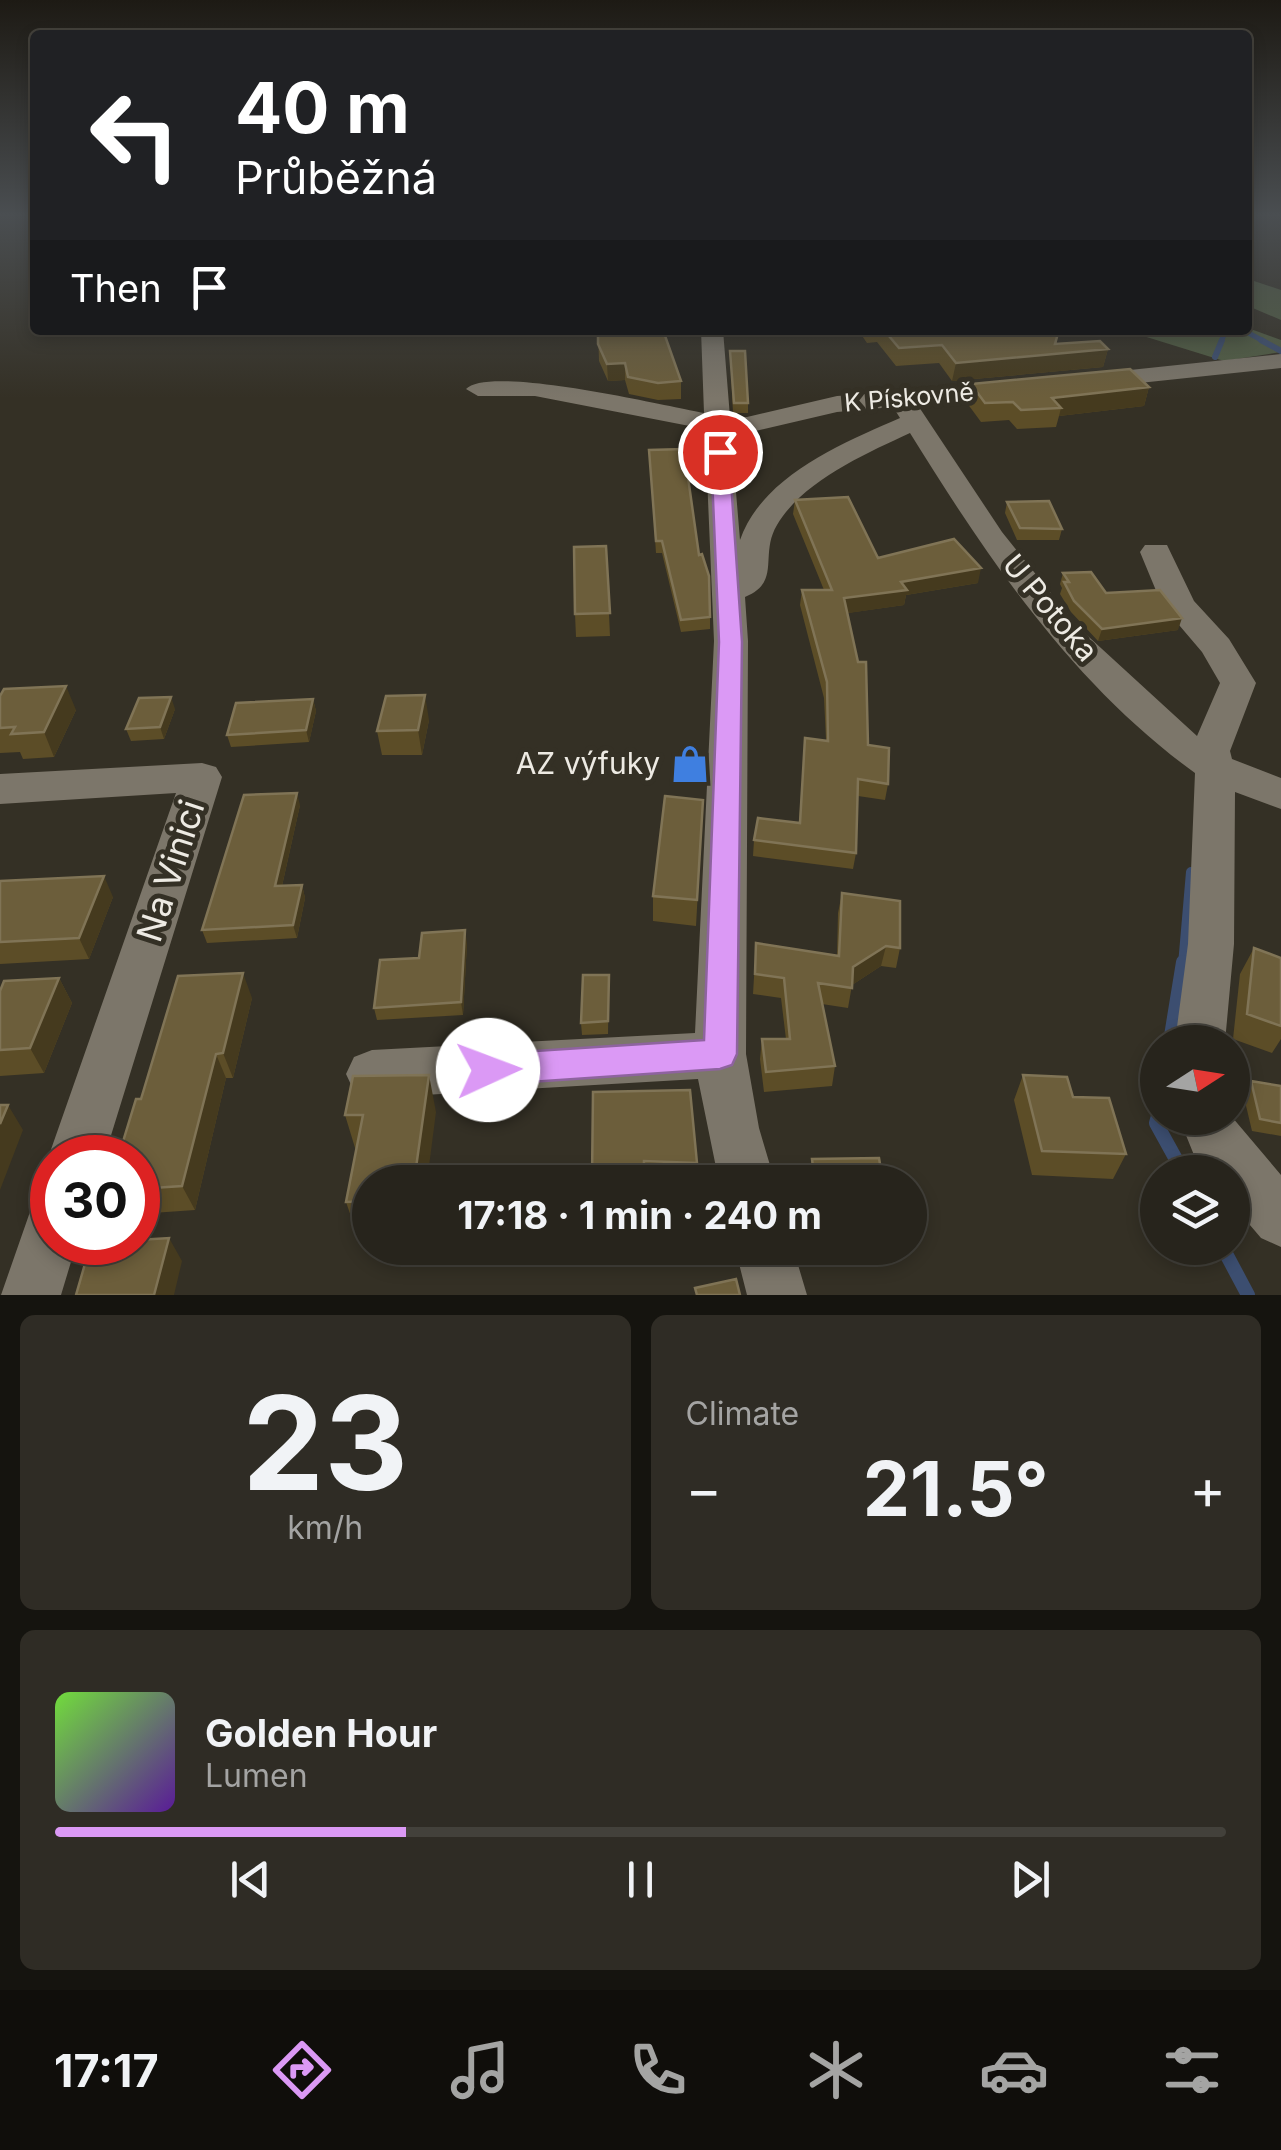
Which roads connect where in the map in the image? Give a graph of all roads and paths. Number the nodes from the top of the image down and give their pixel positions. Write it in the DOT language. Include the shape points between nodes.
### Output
graph roads {
  1 [pos="712,335"];
  2 [pos="1281,361"];
  3 [pos="1072,383"];
  4 [pos="1034,386"];
  5 [pos="478,388"];
  6 [pos="907,410"];
  7 [pos="718,424"];
  8 [pos="1156,552"];
  9 [pos="727,592"];
  10 [pos="1215,768"];
  11 [pos="0,789"];
  12 [pos="1281,794"];
  13 [pos="1202,1025"];
  14 [pos="720,1054"];
  15 [pos="372,1074"];
  16 [pos="84,1135"];
  17 [pos="1214,1135"];
  18 [pos="742,1165"];
  19 [pos="1281,1218"];
  20 [pos="41,1265"];
  21 [pos="769,1265"];
  22 [pos="31,1295"];
  23 [pos="777,1295"];
  1 -- 7 [label="street"];
  2 -- 3 [label="street"];
  4 -- 6 [label="street, K Pískovně"];
  5 -- 7 [label="street, K Pískovně" via="535,389"];
  6 -- 7 [label="street, K Pískovně" via="807,409 746,425"];
  6 -- 9 [label="street" via="786,496 762,524 750,583"];
  6 -- 10 [label="street, U Potoka" via="990,537 1066,634 1172,737"];
  7 -- 9 [label="street"];
  8 -- 10 [label="street" via="1180,605 1238,684 1210,751"];
  9 -- 14 [label="street"];
  10 -- 12 [label="street, U Potoka"];
  10 -- 13 [label="street"];
  11 -- 16 [label="street, Na Vinici" via="202,777"];
  14 -- 15 [label="street"];
  14 -- 18 [label="street"];
  17 -- 19 [label="street"];
  20 -- 22 [label="street"];
  21 -- 23 [label="street"];
}
